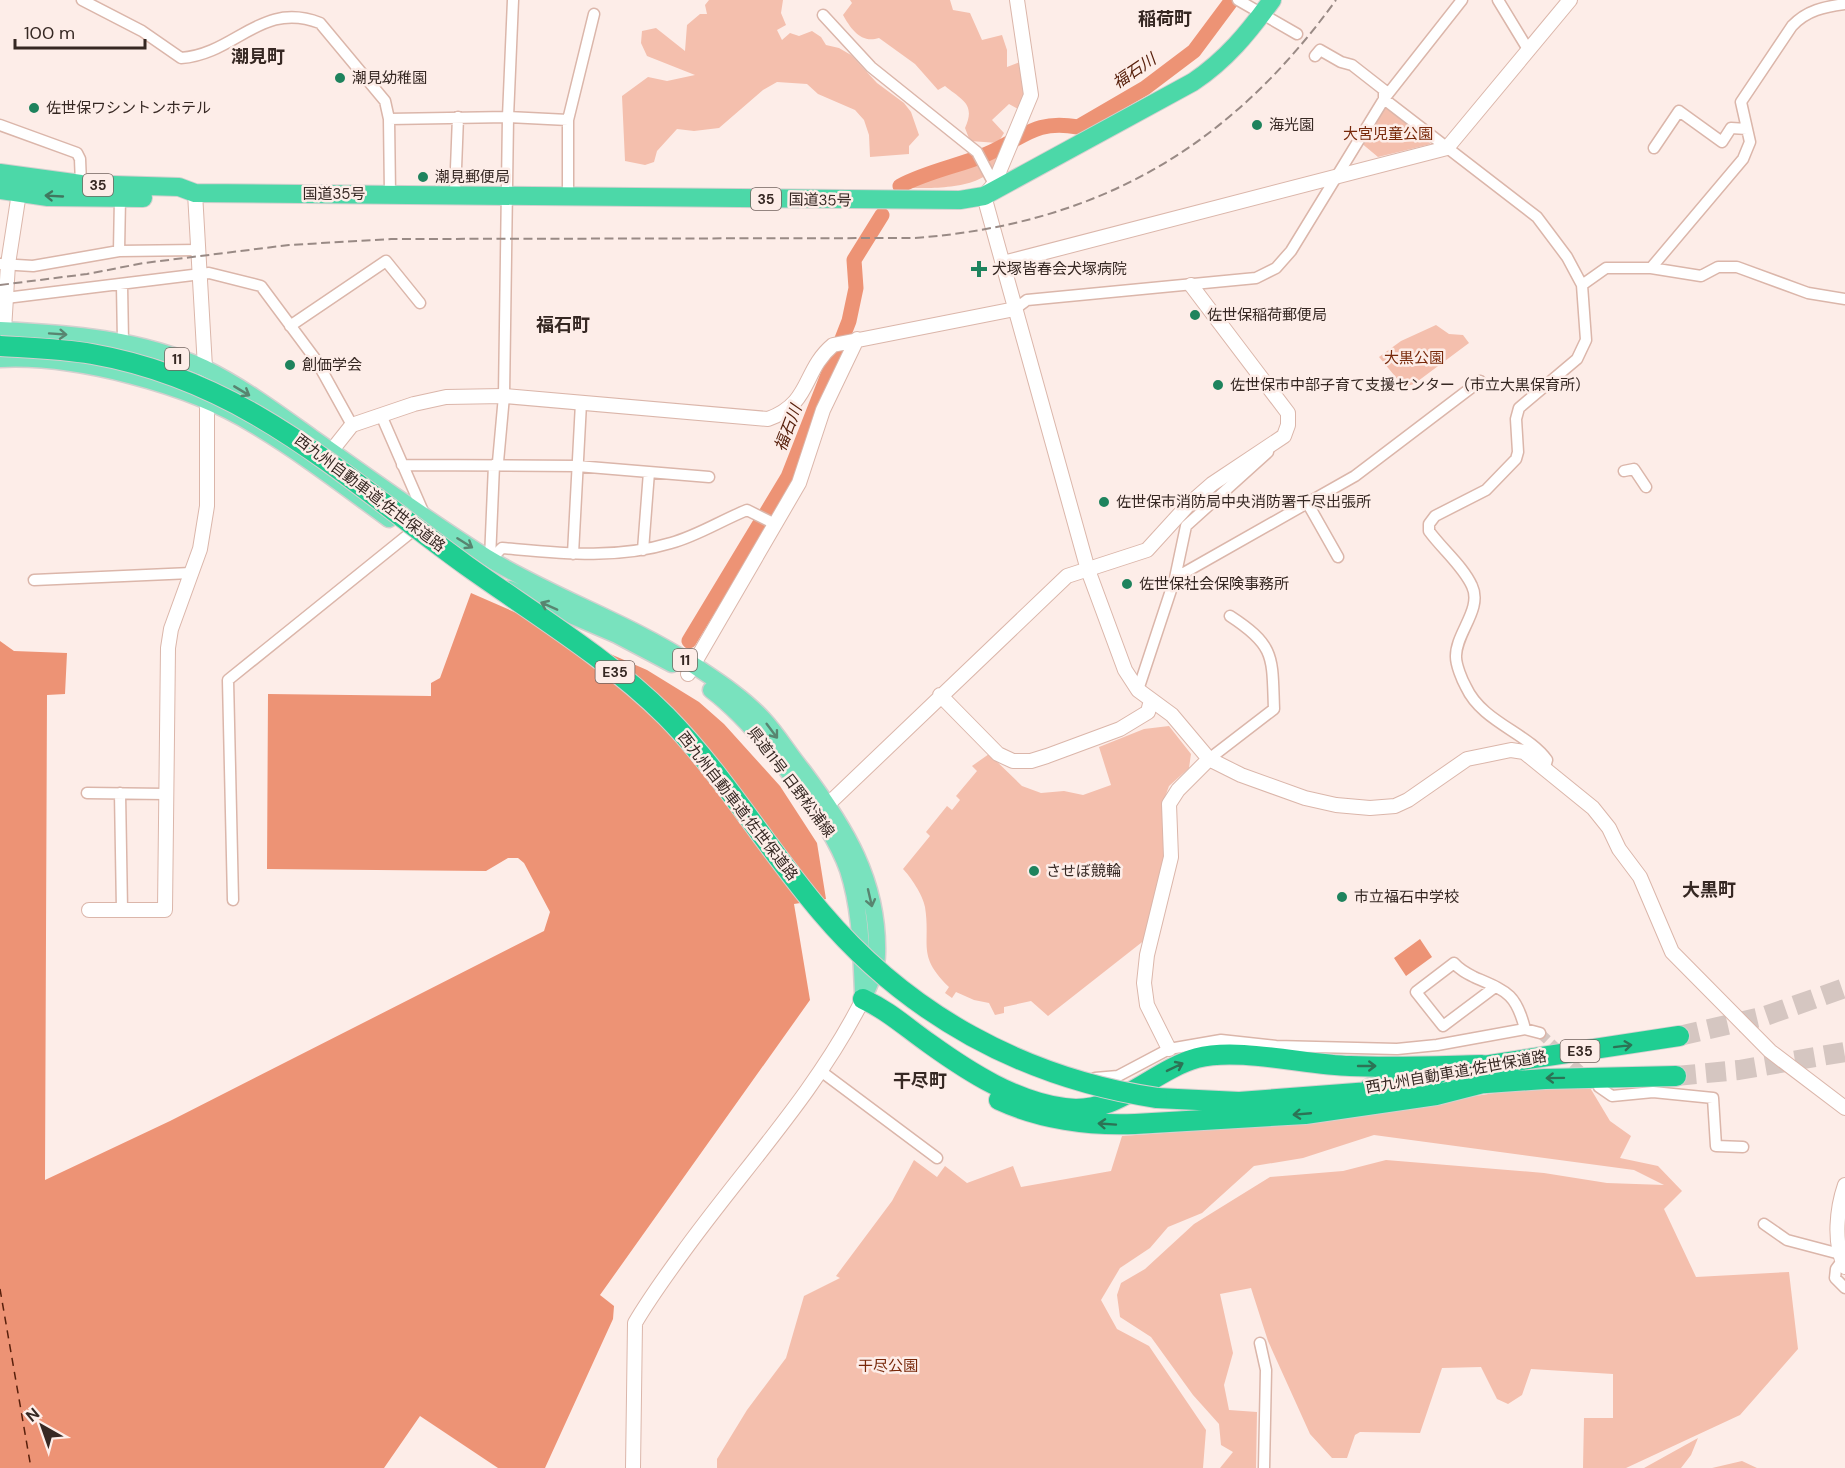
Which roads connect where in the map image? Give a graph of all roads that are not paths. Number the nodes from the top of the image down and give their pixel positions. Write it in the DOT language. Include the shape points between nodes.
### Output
graph roads {
  1 [pos="82,0"];
  2 [pos="513,0"];
  3 [pos="1017,0"];
  4 [pos="1238,0"];
  5 [pos="1462,0"];
  6 [pos="1498,0"];
  7 [pos="1570,0"];
  8 [pos="1845,4"];
  9 [pos="1262,7"];
  10 [pos="594,14"];
  11 [pos="823,15"];
  12 [pos="1297,34"];
  13 [pos="1529,51"];
  14 [pos="1315,56"];
  15 [pos="1384,99"];
  16 [pos="458,117"];
  17 [pos="508,117"];
  18 [pos="389,119"];
  19 [pos="568,120"];
  20 [pos="0,126"];
  21 [pos="1747,129"];
  22 [pos="1448,148"];
  23 [pos="1654,148"];
  24 [pos="0,173"];
  25 [pos="1333,179"];
  26 [pos="81,184"];
  27 [pos="0,190"];
  28 [pos="989,190"];
  29 [pos="19,193"];
  30 [pos="195,193"];
  31 [pos="390,194"];
  32 [pos="455,194"];
  33 [pos="508,196"];
  34 [pos="568,196"];
  35 [pos="120,198"];
  36 [pos="199,250"];
  37 [pos="119,251"];
  38 [pos="1003,263"];
  39 [pos="4,264"];
  40 [pos="1651,268"];
  41 [pos="200,274"];
  42 [pos="122,285"];
  43 [pos="1191,285"];
  44 [pos="1582,285"];
  45 [pos="6,298"];
  46 [pos="1845,299"];
  47 [pos="420,303"];
  48 [pos="1015,309"];
  49 [pos="290,326"];
  50 [pos="1,335"];
  51 [pos="856,339"];
  52 [pos="123,342"];
  53 [pos="0,359"];
  54 [pos="204,368"];
  55 [pos="1480,381"];
  56 [pos="504,396"];
  57 [pos="207,402"];
  58 [pos="581,403"];
  59 [pos="381,415"];
  60 [pos="352,425"];
  61 [pos="1275,444"];
  62 [pos="331,450"];
  63 [pos="402,465"];
  64 [pos="494,465"];
  65 [pos="577,466"];
  66 [pos="318,468"];
  67 [pos="1624,471"];
  68 [pos="649,472"];
  69 [pos="709,477"];
  70 [pos="1646,487"];
  71 [pos="1308,504"];
  72 [pos="427,519"];
  73 [pos="772,523"];
  74 [pos="409,534"];
  75 [pos="643,550"];
  76 [pos="573,554"];
  77 [pos="1338,557"];
  78 [pos="490,559"];
  79 [pos="1088,570"];
  80 [pos="191,573"];
  81 [pos="483,576"];
  82 [pos="1175,578"];
  83 [pos="34,580"];
  84 [pos="1230,616"];
  85 [pos="690,669"];
  86 [pos="1138,690"];
  87 [pos="940,694"];
  88 [pos="1152,700"];
  89 [pos="1209,759"];
  90 [pos="1545,767"];
  91 [pos="87,794"];
  92 [pos="120,794"];
  93 [pos="166,794"];
  94 [pos="823,809"];
  95 [pos="233,900"];
  96 [pos="88,910"];
  97 [pos="122,910"];
  98 [pos="877,956"];
  99 [pos="1495,987"];
  100 [pos="863,999"];
  101 [pos="1525,1029"];
  102 [pos="1540,1033"];
  103 [pos="1679,1036"];
  104 [pos="1169,1049"];
  105 [pos="822,1072"];
  106 [pos="1482,1074"];
  107 [pos="1676,1076"];
  108 [pos="1599,1087"];
  109 [pos="1845,1108"];
  110 [pos="1743,1147"];
  111 [pos="937,1158"];
  112 [pos="1845,1185"];
  113 [pos="1764,1224"];
  114 [pos="1842,1261"];
  115 [pos="1845,1288"];
  116 [pos="1260,1343"];
  117 [pos="633,1468"];
  118 [pos="1264,1468"];
  1 -- 18 [label="street" via="142,31 181,58 209,52 267,15 306,15 320,22 385,101"];
  2 -- 17 [label="street"];
  3 -- 28 [label="street" via="1031,95"];
  4 -- 9 [label="street"];
  5 -- 15 [label="street"];
  6 -- 13 [label="street"];
  7 -- 13 [label="street"];
  8 -- 21 [label="street" via="1819,8 1800,17 1792,26 1741,102"];
  9 -- 12 [label="street"];
  9 -- 28 [label="highway, 国道35号 / 35" via="1225,59 1193,82"];
  10 -- 19 [label="street"];
  11 -- 28 [label="street" via="871,67 978,157"];
  13 -- 22 [label="street"];
  14 -- 15 [label="street" via="1320,50 1352,64 1384,90"];
  15 -- 22 [label="street"];
  15 -- 25 [label="street"];
  16 -- 17 [label="street"];
  16 -- 18 [label="street"];
  16 -- 32 [label="street"];
  17 -- 19 [label="street"];
  17 -- 33 [label="street"];
  18 -- 31 [label="street"];
  19 -- 34 [label="street"];
  20 -- 26 [label="street" via="77,153"];
  21 -- 23 [label="street" via="1731,128 1722,142 1679,111"];
  21 -- 40 [label="street" via="1750,142 1743,159"];
  22 -- 25 [label="street"];
  22 -- 44 [label="street" via="1537,217"];
  24 -- 26 [label="highway, 国道35号 / 35"];
  25 -- 38 [label="street"];
  25 -- 43 [label="street" via="1291,251 1276,268 1256,278"];
  26 -- 30 [label="highway, 国道35号 / 35" via="179,187"];
  27 -- 29 [label="highway, 国道35号 / 35"];
  28 -- 34 [label="highway, 国道35号 / 35" via="960,200 924,201"];
  28 -- 38 [label="street"];
  35 -- 29 [label="highway, 国道35号 / 35, one-way"];
  29 -- 39 [label="street"];
  30 -- 31 [label="highway, 国道35号 / 35"];
  30 -- 35 [label="highway, 国道35号 / 35" via="179,199"];
  30 -- 36 [label="street"];
  31 -- 32 [label="highway, 国道35号 / 35"];
  32 -- 33 [label="highway, 国道35号 / 35"];
  33 -- 34 [label="highway, 国道35号 / 35"];
  33 -- 56 [label="street"];
  35 -- 37 [label="street"];
  36 -- 37 [label="street"];
  36 -- 41 [label="street"];
  37 -- 39 [label="street" via="33,266"];
  38 -- 48 [label="street"];
  39 -- 45 [label="street"];
  40 -- 44 [label="street" via="1606,268"];
  40 -- 46 [label="street" via="1701,276 1718,267 1737,267 1809,293"];
  41 -- 42 [label="street"];
  41 -- 49 [label="street" via="261,286"];
  41 -- 54 [label="street"];
  42 -- 45 [label="street"];
  42 -- 52 [label="street"];
  43 -- 48 [label="street" via="1027,300"];
  43 -- 61 [label="street" via="1288,413 1284,436"];
  44 -- 90 [label="street" via="1586,340 1577,359 1519,408 1516,459 1486,490 1434,516 1429,524 1429,531 1465,575 1474,594 1472,612 1456,656 1465,686 1472,699 1513,734 1539,748 1547,760"];
  45 -- 50 [label="street"];
  47 -- 49 [label="street" via="386,261"];
  48 -- 51 [label="street"];
  48 -- 79 [label="street"];
  49 -- 60 [label="street" via="316,360"];
  50 -- 52 [label="main road, 11, one-way" via="66,334"];
  50 -- 106 [label="highway, 西九州自動車道;佐世保道路 / E35, bridge" via="140,365 225,397 290,434 632,685 699,752 820,912 875,969 918,1004 962,1032 1026,1064 1077,1082 1156,1098 1239,1102 1341,1094"];
  51 -- 58 [label="street" via="833,345 823,354 795,405 768,420"];
  51 -- 73 [label="street" via="823,410 799,483"];
  52 -- 54 [label="main road, 11"];
  53 -- 57 [label="main road, 県道11号 日野松浦線 / 11" via="86,366 144,378"];
  54 -- 57 [label="street"];
  54 -- 62 [label="main road, 11, one-way"];
  55 -- 71 [label="street" via="1355,476"];
  56 -- 58 [label="street"];
  56 -- 59 [label="street" via="446,397"];
  56 -- 64 [label="street" via="498,462"];
  57 -- 66 [label="main road, 県道11号 日野松浦線 / 11" via="253,424"];
  57 -- 80 [label="street" via="207,506 200,549"];
  58 -- 65 [label="street"];
  59 -- 60 [label="street"];
  59 -- 63 [label="street"];
  60 -- 62 [label="street"];
  61 -- 79 [label="street" via="1247,458 1212,484 1147,550"];
  61 -- 82 [label="street" via="1186,526"];
  62 -- 66 [label="street"];
  62 -- 72 [label="main road, 県道11号 日野松浦線 / 11"];
  63 -- 64 [label="street"];
  63 -- 72 [label="street"];
  64 -- 65 [label="street"];
  64 -- 78 [label="street"];
  65 -- 68 [label="street"];
  65 -- 76 [label="street"];
  66 -- 74 [label="main road, 県道11号 日野松浦線 / 11"];
  67 -- 70 [label="street" via="1634,469"];
  68 -- 69 [label="street"];
  68 -- 75 [label="street"];
  71 -- 77 [label="street"];
  71 -- 82 [label="street"];
  72 -- 78 [label="main road, 県道11号 日野松浦線 / 11, one-way"];
  73 -- 75 [label="street" via="747,510 673,543"];
  73 -- 85 [label="street"];
  74 -- 81 [label="main road, 県道11号 日野松浦線 / 11"];
  74 -- 95 [label="street" via="228,680"];
  75 -- 76 [label="street" via="611,555"];
  76 -- 78 [label="street" via="502,548"];
  78 -- 81 [label="street"];
  78 -- 85 [label="main road, 県道11号 日野松浦線 / 11" via="655,642"];
  79 -- 86 [label="street" via="1125,670"];
  79 -- 87 [label="street" via="1066,576"];
  80 -- 83 [label="street"];
  80 -- 93 [label="street" via="168,648"];
  85 -- 81 [label="main road, 県道11号 日野松浦線 / 11, one-way"];
  82 -- 86 [label="street"];
  84 -- 89 [label="street" via="1261,639 1271,654 1274,709"];
  85 -- 94 [label="main road, 県道11号 日野松浦線 / 11" via="746,723"];
  86 -- 88 [label="street"];
  87 -- 88 [label="street" via="998,754 1013,761 1031,761 1120,729 1148,712"];
  87 -- 94 [label="street"];
  88 -- 89 [label="street" via="1172,716"];
  89 -- 90 [label="street" via="1305,798 1371,808 1395,806 1467,759 1492,753 1524,752"];
  89 -- 104 [label="street" via="1169,804 1171,857 1147,955 1147,1005"];
  90 -- 109 [label="street" via="1593,807 1609,828 1640,877 1672,952 1770,1051"];
  91 -- 92 [label="street"];
  92 -- 93 [label="street"];
  92 -- 97 [label="street"];
  93 -- 97 [label="street" via="165,909"];
  94 -- 98 [label="main road, 県道11号 日野松浦線 / 11, one-way" via="846,831 865,874"];
  94 -- 100 [label="main road, 県道11号 日野松浦線 / 11" via="855,897"];
  96 -- 97 [label="street"];
  98 -- 100 [label="main road, 県道11号 日野松浦線 / 11"];
  98 -- 104 [label="street" via="918,996 954,1018 1010,1047 1083,1076 1118,1076"];
  99 -- 99 [label="street" via="1454,963 1416,992 1443,1026"];
  99 -- 101 [label="street" via="1515,999"];
  100 -- 105 [label="street"];
  100 -- 106 [label="highway, one-way" via="885,1009 928,1043 989,1080 1065,1109 1098,1108 1174,1067 1209,1055"];
  106 -- 100 [label="highway, one-way" via="1436,1095 1305,1114 1109,1125 1025,1112 981,1091 880,1018"];
  101 -- 102 [label="street"];
  101 -- 104 [label="street" via="1437,1046 1396,1049 1276,1046 1221,1040"];
  106 -- 103 [label="highway, 西九州自動車道;佐世保道路 / E35, one-way"];
  105 -- 111 [label="street"];
  105 -- 117 [label="street" via="709,1216 635,1323"];
  107 -- 106 [label="highway, 西九州自動車道;佐世保道路 / E35, one-way" via="1545,1079"];
  108 -- 110 [label="street" via="1612,1096 1653,1092 1713,1098 1716,1146"];
  112 -- 114 [label="street" via="1839,1204"];
  113 -- 114 [label="street" via="1787,1240"];
  114 -- 115 [label="street" via="1835,1278"];
  116 -- 118 [label="street" via="1266,1370"];
}
